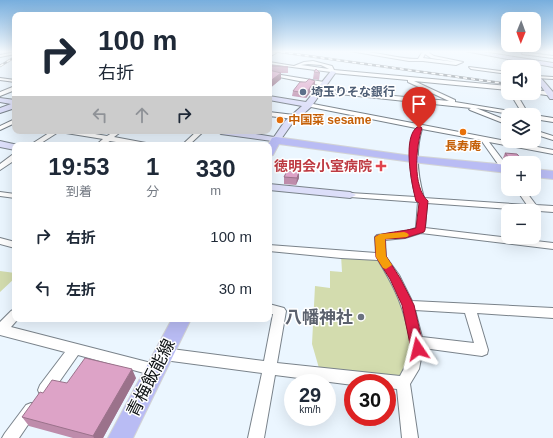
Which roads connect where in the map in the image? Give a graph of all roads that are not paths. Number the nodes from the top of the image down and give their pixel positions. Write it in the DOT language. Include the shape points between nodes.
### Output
graph roads {
  1 [pos="328,71"];
  2 [pos="332,72"];
  3 [pos="272,75"];
  4 [pos="541,76"];
  5 [pos="405,78"];
  6 [pos="553,78"];
  7 [pos="0,80"];
  8 [pos="12,82"];
  9 [pos="541,82"];
  10 [pos="322,87"];
  11 [pos="501,87"];
  12 [pos="12,89"];
  13 [pos="541,93"];
  14 [pos="0,94"];
  15 [pos="552,95"];
  16 [pos="272,99"];
  17 [pos="0,100"];
  18 [pos="12,102"];
  19 [pos="460,104"];
  20 [pos="12,105"];
  21 [pos="308,105"];
  22 [pos="0,111"];
  23 [pos="501,111"];
  24 [pos="272,114"];
  25 [pos="294,117"];
  26 [pos="541,118"];
  27 [pos="0,120"];
  28 [pos="501,120"];
  29 [pos="553,120"];
  30 [pos="12,122"];
  31 [pos="12,123"];
  32 [pos="0,128"];
  33 [pos="419,128"];
  34 [pos="53,134"];
  35 [pos="84,134"];
  36 [pos="114,134"];
  37 [pos="198,134"];
  38 [pos="239,134"];
  39 [pos="541,134"];
  40 [pos="108,138"];
  41 [pos="553,138"];
  42 [pos="276,140"];
  43 [pos="484,140"];
  44 [pos="38,142"];
  45 [pos="103,142"];
  46 [pos="130,142"];
  47 [pos="188,142"];
  48 [pos="0,144"];
  49 [pos="12,146"];
  50 [pos="272,147"];
  51 [pos="553,152"];
  52 [pos="12,159"];
  53 [pos="412,159"];
  54 [pos="501,162"];
  55 [pos="0,168"];
  56 [pos="501,169"];
  57 [pos="541,174"];
  58 [pos="553,175"];
  59 [pos="272,187"];
  60 [pos="0,194"];
  61 [pos="350,195"];
  62 [pos="12,196"];
  63 [pos="422,201"];
  64 [pos="501,206"];
  65 [pos="541,208"];
  66 [pos="553,209"];
  67 [pos="420,230"];
  68 [pos="0,241"];
  69 [pos="12,244"];
  70 [pos="553,246"];
  71 [pos="272,248"];
  72 [pos="381,257"];
  73 [pos="408,305"];
  74 [pos="469,308"];
  75 [pos="272,310"];
  76 [pos="553,313"];
  77 [pos="12,317"];
  78 [pos="180,322"];
  79 [pos="0,330"];
  80 [pos="417,342"];
  81 [pos="75,349"];
  82 [pos="159,362"];
  83 [pos="270,368"];
  84 [pos="403,383"];
  85 [pos="10,438"];
  86 [pos="120,438"];
  87 [pos="256,438"];
  88 [pos="410,438"];
  1 -- 2 [label="street"];
  2 -- 5 [label="street"];
  2 -- 10 [label="main road"];
  3 -- 10 [label="street"];
  4 -- 6 [label="street"];
  5 -- 11 [label="street"];
  5 -- 19 [label="street"];
  7 -- 8 [label="street"];
  9 -- 15 [label="main road"];
  10 -- 19 [label="street"];
  10 -- 21 [label="main road"];
  12 -- 14 [label="street"];
  13 -- 15 [label="street"];
  16 -- 21 [label="main road"];
  17 -- 18 [label="main road"];
  19 -- 23 [label="street"];
  19 -- 28 [label="street"];
  20 -- 22 [label="main road"];
  21 -- 25 [label="main road"];
  21 -- 33 [label="street"];
  24 -- 25 [label="street"];
  25 -- 42 [label="main road"];
  26 -- 29 [label="street"];
  27 -- 30 [label="street"];
  31 -- 32 [label="street"];
  33 -- 43 [label="street"];
  33 -- 53 [label="street"];
  34 -- 44 [label="street"];
  35 -- 40 [label="street"];
  36 -- 40 [label="street"];
  37 -- 47 [label="street"];
  38 -- 42 [label="main road"];
  39 -- 41 [label="street"];
  40 -- 45 [label="street"];
  40 -- 46 [label="street"];
  42 -- 50 [label="main road"];
  42 -- 53 [label="main road"];
  43 -- 51 [label="street"];
  43 -- 54 [label="street"];
  48 -- 49 [label="main road"];
  52 -- 55 [label="street"];
  53 -- 56 [label="main road"];
  53 -- 63 [label="street" via="414,179"];
  57 -- 58 [label="main road"];
  59 -- 61 [label="main road"];
  60 -- 62 [label="street"];
  61 -- 63 [label="street"];
  63 -- 64 [label="street"];
  63 -- 67 [label="street"];
  65 -- 66 [label="street"];
  67 -- 70 [label="street"];
  67 -- 72 [label="street" via="405,235 380,237"];
  68 -- 69 [label="street"];
  71 -- 72 [label="street"];
  72 -- 73 [label="street"];
  73 -- 74 [label="street"];
  73 -- 80 [label="street"];
  74 -- 76 [label="street"];
  74 -- 80 [label="street" via="482,350"];
  75 -- 83 [label="street" via="280,311"];
  77 -- 79 [label="street"];
  78 -- 82 [label="main road, 青梅飯能線"];
  79 -- 81 [label="street"];
  80 -- 84 [label="street" via="418,349 412,369"];
  81 -- 82 [label="street"];
  81 -- 85 [label="street"];
  82 -- 83 [label="street"];
  82 -- 86 [label="main road, 青梅飯能線"];
  83 -- 84 [label="street"];
  83 -- 87 [label="street"];
  84 -- 88 [label="street"];
}
